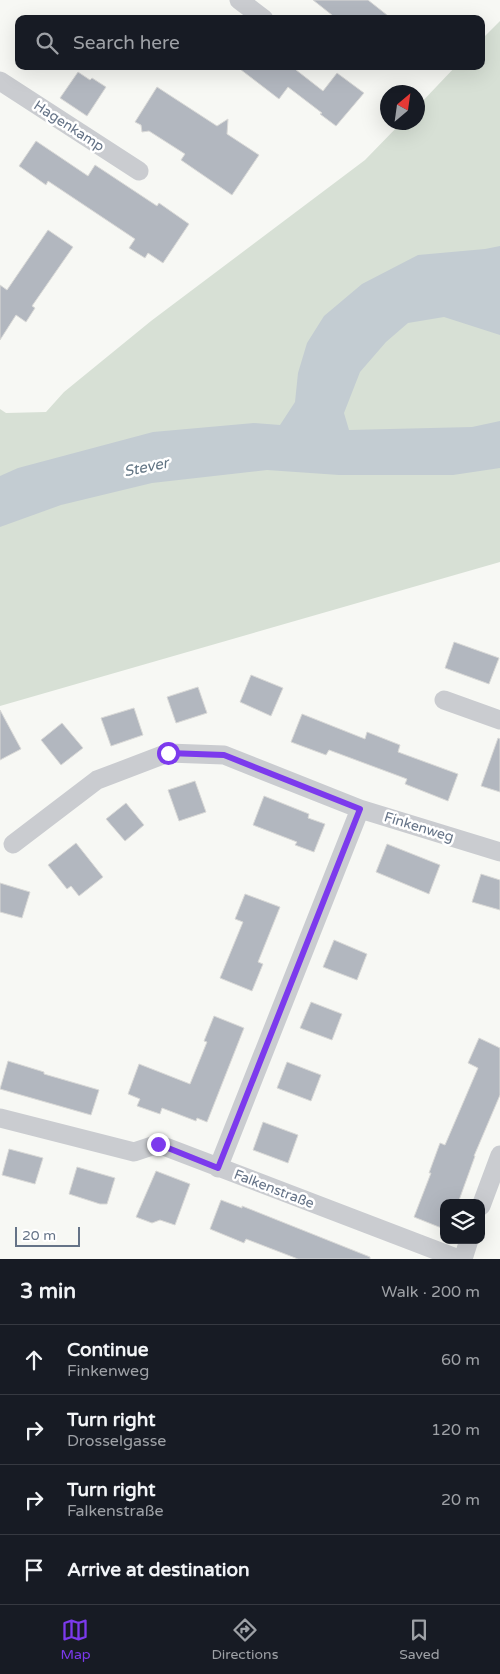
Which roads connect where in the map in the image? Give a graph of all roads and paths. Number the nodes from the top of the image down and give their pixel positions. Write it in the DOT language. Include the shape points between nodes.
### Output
graph roads {
  1 [pos="239,0"];
  2 [pos="259,15"];
  3 [pos="0,81"];
  4 [pos="139,172"];
  5 [pos="444,700"];
  6 [pos="500,720"];
  7 [pos="360,809"];
  8 [pos="13,844"];
  9 [pos="500,852"];
  10 [pos="0,1118"];
  11 [pos="499,1159"];
  12 [pos="218,1168"];
  13 [pos="484,1199"];
  14 [pos="469,1244"];
  15 [pos="459,1259"];
  16 [pos="463,1259"];
  1 -- 2 [label="street"];
  3 -- 4 [label="street, Hagenkamp"];
  5 -- 6 [label="street"];
  7 -- 8 [label="street, Finkenweg" via="224,755 168,753 97,780"];
  7 -- 9 [label="street, Finkenweg"];
  7 -- 12 [label="street"];
  10 -- 12 [label="street, Falkenstraße" via="134,1152 158,1144"];
  11 -- 13 [label="street"];
  12 -- 15 [label="street, Falkenstraße"];
  14 -- 16 [label="street"];
}
